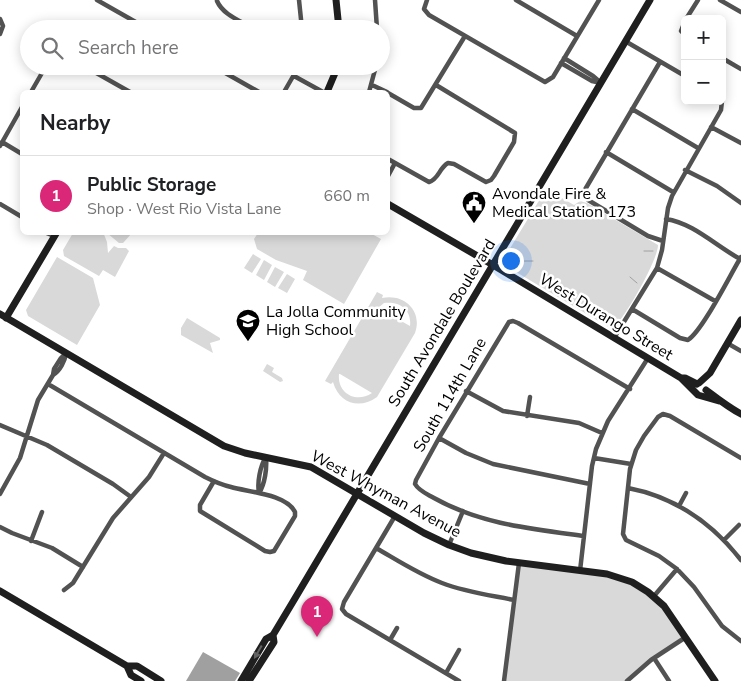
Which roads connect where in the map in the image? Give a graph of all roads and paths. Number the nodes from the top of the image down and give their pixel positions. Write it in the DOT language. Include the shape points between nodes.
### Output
graph roads {
  1 [pos="97,0"];
  2 [pos="299,0"];
  3 [pos="336,0"];
  4 [pos="375,0"];
  5 [pos="427,0"];
  6 [pos="516,0"];
  7 [pos="598,0"];
  8 [pos="650,0"];
  9 [pos="698,0"];
  10 [pos="720,0"];
  11 [pos="217,1"];
  12 [pos="741,12"];
  13 [pos="689,15"];
  14 [pos="132,20"];
  15 [pos="239,20"];
  16 [pos="301,20"];
  17 [pos="339,20"];
  18 [pos="376,20"];
  19 [pos="2,21"];
  20 [pos="0,34"];
  21 [pos="465,36"];
  22 [pos="577,36"];
  23 [pos="625,41"];
  24 [pos="563,60"];
  25 [pos="725,60"];
  26 [pos="660,62"];
  27 [pos="741,69"];
  28 [pos="681,74"];
  29 [pos="41,75"];
  30 [pos="100,75"];
  31 [pos="229,75"];
  32 [pos="334,75"];
  33 [pos="374,75"];
  34 [pos="294,76"];
  35 [pos="601,83"];
  36 [pos="372,85"];
  37 [pos="436,85"];
  38 [pos="32,90"];
  39 [pos="126,90"];
  40 [pos="255,90"];
  41 [pos="285,90"];
  42 [pos="321,90"];
  43 [pos="326,90"];
  44 [pos="370,90"];
  45 [pos="381,90"];
  46 [pos="390,95"];
  47 [pos="722,105"];
  48 [pos="632,109"];
  49 [pos="20,111"];
  50 [pos="711,127"];
  51 [pos="741,143"];
  52 [pos="1,144"];
  53 [pos="698,148"];
  54 [pos="606,152"];
  55 [pos="20,153"];
  56 [pos="391,161"];
  57 [pos="685,170"];
  58 [pos="673,192"];
  59 [pos="741,202"];
  60 [pos="0,204"];
  61 [pos="390,205"];
  62 [pos="20,216"];
  63 [pos="666,219"];
  64 [pos="53,235"];
  65 [pos="663,242"];
  66 [pos="740,258"];
  67 [pos="493,265"];
  68 [pos="657,268"];
  69 [pos="715,301"];
  70 [pos="632,309"];
  71 [pos="3,316"];
  72 [pos="741,320"];
  73 [pos="614,338"];
  74 [pos="728,343"];
  75 [pos="741,351"];
  76 [pos="66,353"];
  77 [pos="648,358"];
  78 [pos="710,373"];
  79 [pos="48,384"];
  80 [pos="694,386"];
  81 [pos="706,388"];
  82 [pos="630,389"];
  83 [pos="466,391"];
  84 [pos="530,398"];
  85 [pos="720,401"];
  86 [pos="741,414"];
  87 [pos="527,416"];
  88 [pos="0,425"];
  89 [pos="602,433"];
  90 [pos="27,437"];
  91 [pos="439,438"];
  92 [pos="164,453"];
  93 [pos="266,457"];
  94 [pos="594,458"];
  95 [pos="741,458"];
  96 [pos="631,464"];
  97 [pos="214,481"];
  98 [pos="590,484"];
  99 [pos="628,488"];
  100 [pos="259,493"];
  101 [pos="686,493"];
  102 [pos="0,494"];
  103 [pos="357,494"];
  104 [pos="131,497"];
  105 [pos="679,506"];
  106 [pos="463,511"];
  107 [pos="42,512"];
  108 [pos="395,516"];
  109 [pos="739,526"];
  110 [pos="0,527"];
  111 [pos="584,536"];
  112 [pos="724,540"];
  113 [pos="31,541"];
  114 [pos="449,545"];
  115 [pos="376,548"];
  116 [pos="741,560"];
  117 [pos="519,563"];
  118 [pos="83,567"];
  119 [pos="677,569"];
  120 [pos="580,571"];
  121 [pos="0,590"];
  122 [pos="64,590"];
  123 [pos="654,596"];
  124 [pos="514,600"];
  125 [pos="398,628"];
  126 [pos="273,634"];
  127 [pos="686,637"];
  128 [pos="390,640"];
  129 [pos="741,641"];
  130 [pos="460,650"];
  131 [pos="654,658"];
  132 [pos="127,666"];
  133 [pos="446,673"];
  134 [pos="141,681"];
  135 [pos="161,681"];
  136 [pos="241,681"];
  137 [pos="249,681"];
  138 [pos="459,681"];
  139 [pos="504,681"];
  140 [pos="627,681"];
  141 [pos="669,681"];
  142 [pos="715,681"];
  1 -- 14 [label="street"];
  2 -- 16 [label="street"];
  3 -- 17 [label="street"];
  4 -- 18 [label="street"];
  5 -- 21 [label="street" via="424,9 429,15"];
  6 -- 22 [label="street"];
  7 -- 22 [label="street"];
  8 -- 23 [label="street, South Avondale Boulevard"];
  9 -- 13 [label="street"];
  10 -- 12 [label="street"];
  11 -- 15 [label="street" via="224,11"];
  19 -- 20 [label="street"];
  21 -- 24 [label="street" via="548,82"];
  21 -- 37 [label="street"];
  22 -- 24 [label="street"];
  23 -- 26 [label="street"];
  23 -- 35 [label="street, South Avondale Boulevard"];
  24 -- 35 [label="street" via="592,81"];
  25 -- 27 [label="street"];
  26 -- 28 [label="street"];
  26 -- 48 [label="street"];
  29 -- 38 [label="street"];
  30 -- 39 [label="street"];
  31 -- 40 [label="street"];
  32 -- 43 [label="street"];
  33 -- 36 [label="street"];
  34 -- 41 [label="street"];
  34 -- 42 [label="street"];
  35 -- 67 [label="street, South Avondale Boulevard"];
  36 -- 44 [label="street"];
  36 -- 45 [label="street"];
  37 -- 46 [label="street" via="419,109"];
  37 -- 56 [label="street" via="516,136 499,168 488,182 448,163 431,182"];
  47 -- 50 [label="street"];
  48 -- 53 [label="street"];
  48 -- 54 [label="street"];
  49 -- 52 [label="street"];
  50 -- 51 [label="street"];
  50 -- 53 [label="street"];
  52 -- 55 [label="street"];
  53 -- 57 [label="street"];
  54 -- 58 [label="street"];
  54 -- 65 [label="street" via="583,195"];
  57 -- 58 [label="street"];
  57 -- 59 [label="street"];
  58 -- 63 [label="street"];
  60 -- 62 [label="street"];
  61 -- 67 [label="street, West Durango Street"];
  63 -- 65 [label="street"];
  63 -- 66 [label="street" via="690,227"];
  64 -- 71 [label="street"];
  65 -- 68 [label="street"];
  66 -- 69 [label="street"];
  67 -- 73 [label="street, West Durango Street"];
  67 -- 103 [label="street, South Avondale Boulevard"];
  68 -- 69 [label="street"];
  68 -- 70 [label="street"];
  69 -- 70 [label="street" via="688,340"];
  70 -- 73 [label="street"];
  71 -- 76 [label="street, West Whyman Avenue"];
  72 -- 74 [label="street"];
  73 -- 77 [label="street, West Durango Street"];
  74 -- 75 [label="street"];
  74 -- 78 [label="street"];
  76 -- 79 [label="street"];
  76 -- 93 [label="street, West Whyman Avenue" via="224,446"];
  77 -- 80 [label="street, West Durango Street"];
  77 -- 82 [label="street"];
  78 -- 80 [label="street"];
  78 -- 81 [label="street"];
  79 -- 90 [label="street" via="37,404"];
  79 -- 92 [label="street"];
  80 -- 81 [label="street, West Durango Street" via="704,384"];
  80 -- 85 [label="street"];
  81 -- 85 [label="street, West Durango Street"];
  82 -- 83 [label="street, South 114th Lane" via="518,323 511,322 505,326"];
  82 -- 89 [label="street"];
  83 -- 87 [label="street" via="498,409"];
  83 -- 91 [label="street, South 114th Lane"];
  84 -- 87 [label="street"];
  85 -- 86 [label="street, West Durango Street"];
  87 -- 89 [label="street" via="579,423"];
  88 -- 90 [label="street"];
  89 -- 94 [label="street"];
  90 -- 102 [label="street" via="18,463"];
  90 -- 104 [label="street" via="51,447"];
  91 -- 98 [label="street" via="493,464"];
  91 -- 106 [label="street, South 114th Lane" via="415,484 431,496"];
  92 -- 97 [label="street"];
  92 -- 104 [label="street" via="153,472"];
  93 -- 100 [label="street" via="262,463"];
  93 -- 103 [label="street, West Whyman Avenue" via="311,467"];
  94 -- 96 [label="street"];
  94 -- 98 [label="street"];
  95 -- 96 [label="street" via="663,414 644,436"];
  96 -- 99 [label="street"];
  97 -- 100 [label="street"];
  97 -- 100 [label="street" via="199,509 203,514 265,551 272,552 295,512 279,499"];
  98 -- 111 [label="street"];
  99 -- 105 [label="street"];
  99 -- 119 [label="street" via="624,538"];
  101 -- 105 [label="street"];
  103 -- 108 [label="street, West Whyman Avenue"];
  103 -- 126 [label="street, South Avondale Boulevard"];
  104 -- 118 [label="street" via="113,518"];
  105 -- 112 [label="street"];
  106 -- 111 [label="street" via="514,526"];
  106 -- 114 [label="street"];
  107 -- 113 [label="street"];
  108 -- 114 [label="street, West Whyman Avenue"];
  108 -- 115 [label="street"];
  109 -- 112 [label="street"];
  110 -- 113 [label="street"];
  111 -- 120 [label="street"];
  112 -- 116 [label="street"];
  113 -- 118 [label="street" via="52,548"];
  114 -- 117 [label="street, West Whyman Avenue"];
  115 -- 124 [label="street" via="441,582 467,591"];
  115 -- 128 [label="street" via="342,609"];
  117 -- 120 [label="street, West Whyman Avenue"];
  117 -- 124 [label="street"];
  118 -- 122 [label="street"];
  119 -- 123 [label="street"];
  119 -- 129 [label="street" via="722,626"];
  120 -- 123 [label="street, West Whyman Avenue" via="626,579"];
  121 -- 132 [label="street"];
  123 -- 127 [label="street, West Whyman Avenue"];
  124 -- 139 [label="street"];
  125 -- 128 [label="street"];
  126 -- 136 [label="street, South Avondale Boulevard, one-way" via="266,639"];
  126 -- 137 [label="street, South Avondale Boulevard" via="274,642"];
  127 -- 131 [label="street"];
  127 -- 142 [label="street, West Whyman Avenue"];
  128 -- 133 [label="street"];
  130 -- 133 [label="street"];
  131 -- 140 [label="street"];
  131 -- 141 [label="street"];
  132 -- 134 [label="street" via="131,675"];
  132 -- 135 [label="street" via="137,666"];
  133 -- 138 [label="street"];
}
